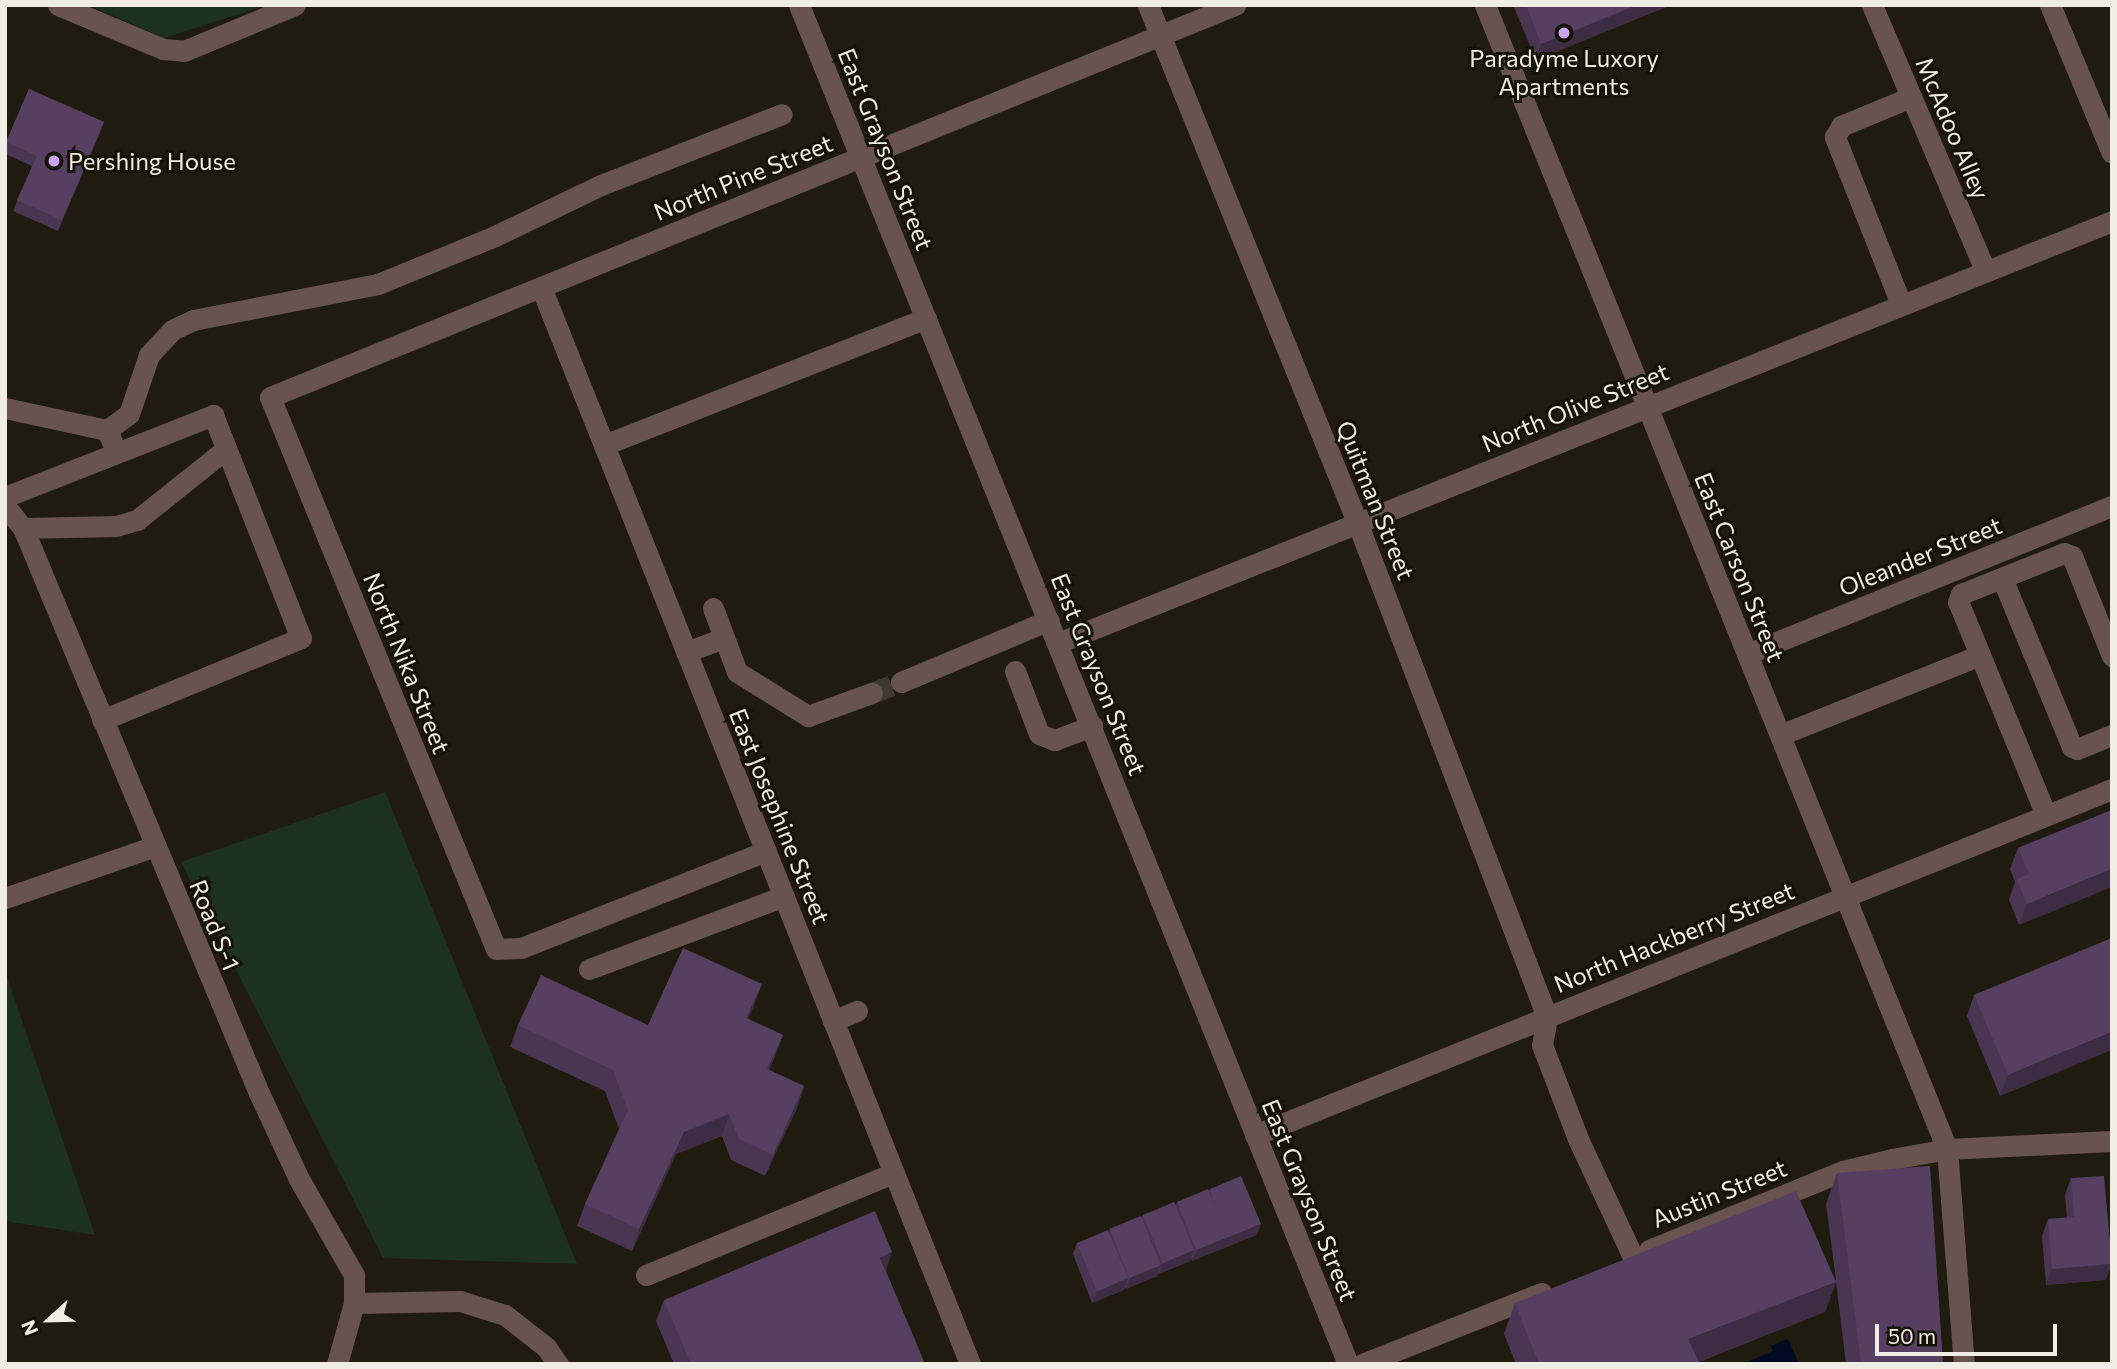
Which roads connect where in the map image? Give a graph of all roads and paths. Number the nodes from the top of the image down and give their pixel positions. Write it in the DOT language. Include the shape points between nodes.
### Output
graph roads {
  1 [pos="58,5"];
  2 [pos="295,5"];
  3 [pos="799,5"];
  4 [pos="1149,5"];
  5 [pos="1235,5"];
  6 [pos="1485,5"];
  7 [pos="1872,5"];
  8 [pos="2050,5"];
  9 [pos="1161,35"];
  10 [pos="1911,97"];
  11 [pos="782,114"];
  12 [pos="2112,153"];
  13 [pos="861,157"];
  14 [pos="2112,221"];
  15 [pos="1985,270"];
  16 [pos="541,287"];
  17 [pos="1901,304"];
  18 [pos="926,318"];
  19 [pos="270,397"];
  20 [pos="1647,407"];
  21 [pos="5,408"];
  22 [pos="107,430"];
  23 [pos="604,445"];
  24 [pos="226,449"];
  25 [pos="117,453"];
  26 [pos="5,497"];
  27 [pos="5,506"];
  28 [pos="2112,506"];
  29 [pos="1357,522"];
  30 [pos="23,528"];
  31 [pos="2002,578"];
  32 [pos="713,608"];
  33 [pos="1049,620"];
  34 [pos="724,638"];
  35 [pos="1058,643"];
  36 [pos="687,652"];
  37 [pos="1747,654"];
  38 [pos="1980,655"];
  39 [pos="2112,656"];
  40 [pos="1015,671"];
  41 [pos="901,681"];
  42 [pos="872,693"];
  43 [pos="102,720"];
  44 [pos="1092,726"];
  45 [pos="1780,735"];
  46 [pos="2111,739"];
  47 [pos="2112,789"];
  48 [pos="2046,815"];
  49 [pos="155,846"];
  50 [pos="766,851"];
  51 [pos="784,896"];
  52 [pos="1845,896"];
  53 [pos="5,898"];
  54 [pos="589,970"];
  55 [pos="857,1011"];
  56 [pos="1547,1017"];
  57 [pos="833,1021"];
  58 [pos="1255,1135"];
  59 [pos="2112,1142"];
  60 [pos="1947,1149"];
  61 [pos="894,1173"];
  62 [pos="1633,1256"];
  63 [pos="1608,1266"];
  64 [pos="646,1275"];
  65 [pos="1557,1286"];
  66 [pos="354,1303"];
  67 [pos="337,1364"];
  68 [pos="558,1364"];
  69 [pos="970,1364"];
  70 [pos="1348,1364"];
  71 [pos="1362,1364"];
  72 [pos="1964,1364"];
  1 -- 2 [label="street" via="163,49 184,51"];
  3 -- 13 [label="street, East Grayson Street"];
  4 -- 9 [label="street, Quitman Street"];
  5 -- 9 [label="street, North Pine Street"];
  6 -- 20 [label="street, East Carson Street"];
  7 -- 10 [label="street, McAdoo Alley"];
  8 -- 12 [label="street"];
  9 -- 13 [label="street, North Pine Street"];
  9 -- 29 [label="street, Quitman Street"];
  10 -- 15 [label="street, McAdoo Alley"];
  10 -- 17 [label="street" via="1841,126 1835,137"];
  11 -- 22 [label="street" via="601,185 495,236 378,284 193,320 172,330 149,355 129,414"];
  13 -- 16 [label="street, North Pine Street"];
  13 -- 18 [label="street, East Grayson Street"];
  14 -- 15 [label="street, North Olive Street"];
  15 -- 17 [label="street, North Olive Street"];
  16 -- 19 [label="street, North Pine Street"];
  16 -- 23 [label="street, East Josephine Street"];
  17 -- 20 [label="street, North Olive Street"];
  18 -- 23 [label="street"];
  18 -- 33 [label="street, East Grayson Street"];
  19 -- 50 [label="street, North Nika Street" via="496,949 521,948"];
  20 -- 29 [label="street, North Olive Street"];
  20 -- 37 [label="street, East Carson Street"];
  21 -- 22 [label="street"];
  22 -- 25 [label="street"];
  23 -- 36 [label="street, East Josephine Street"];
  24 -- 25 [label="street" via="212,415"];
  24 -- 30 [label="street" via="137,520 116,526"];
  24 -- 43 [label="street" via="301,638"];
  25 -- 26 [label="street"];
  27 -- 30 [label="street, Road S-1"];
  28 -- 37 [label="street, Oleander Street"];
  29 -- 35 [label="street, North Olive Street"];
  29 -- 56 [label="street, Quitman Street"];
  30 -- 43 [label="street, Road S-1"];
  31 -- 38 [label="street" via="1961,594 1958,602"];
  31 -- 39 [label="street" via="2064,553 2072,556"];
  31 -- 46 [label="street" via="2072,747"];
  32 -- 34 [label="street"];
  33 -- 35 [label="street, East Grayson Street"];
  33 -- 41 [label="street"];
  34 -- 36 [label="street"];
  34 -- 42 [label="street" via="737,672 808,716"];
  35 -- 44 [label="street, East Grayson Street"];
  36 -- 50 [label="street, East Josephine Street"];
  37 -- 45 [label="street, East Carson Street"];
  38 -- 45 [label="street"];
  38 -- 48 [label="street"];
  40 -- 44 [label="street" via="1039,734 1055,740"];
  43 -- 49 [label="street, Road S-1"];
  44 -- 58 [label="street, East Grayson Street"];
  45 -- 52 [label="street, East Carson Street"];
  47 -- 48 [label="street, North Hackberry Street"];
  48 -- 52 [label="street, North Hackberry Street"];
  49 -- 53 [label="street"];
  49 -- 66 [label="street, Road S-1" via="259,1093 299,1179 354,1276"];
  50 -- 51 [label="street, East Josephine Street"];
  51 -- 54 [label="street"];
  51 -- 57 [label="street, East Josephine Street"];
  52 -- 56 [label="street, North Hackberry Street"];
  52 -- 60 [label="street, East Carson Street"];
  55 -- 57 [label="street"];
  56 -- 58 [label="street, North Hackberry Street"];
  56 -- 62 [label="street" via="1542,1045 1578,1139"];
  57 -- 61 [label="street, East Josephine Street"];
  58 -- 70 [label="street, East Grayson Street"];
  59 -- 60 [label="street, Austin Street"];
  60 -- 62 [label="street, Austin Street" via="1843,1171"];
  60 -- 72 [label="street, East Carson Street"];
  61 -- 64 [label="street"];
  61 -- 69 [label="street, East Josephine Street"];
  62 -- 63 [label="street, Austin Street"];
  65 -- 71 [label="street"];
  66 -- 67 [label="street, Road S-1"];
  66 -- 68 [label="street" via="460,1301 505,1315 547,1347"];
}
